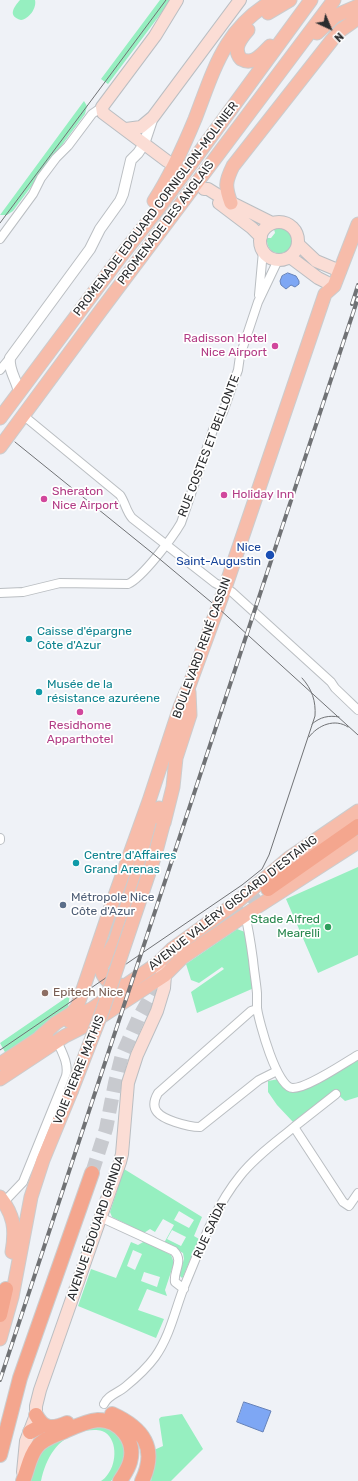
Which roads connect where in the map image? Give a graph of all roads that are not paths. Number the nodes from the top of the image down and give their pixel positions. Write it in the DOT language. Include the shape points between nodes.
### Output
graph roads {
  1 [pos="177,0"];
  2 [pos="240,0"];
  3 [pos="274,0"];
  4 [pos="290,0"];
  5 [pos="311,0"];
  6 [pos="334,0"];
  7 [pos="358,6"];
  8 [pos="358,18"];
  9 [pos="295,22"];
  10 [pos="274,80"];
  11 [pos="102,107"];
  12 [pos="153,117"];
  13 [pos="131,129"];
  14 [pos="143,145"];
  15 [pos="167,162"];
  16 [pos="231,203"];
  17 [pos="272,223"];
  18 [pos="358,224"];
  19 [pos="261,237"];
  20 [pos="0,239"];
  21 [pos="298,244"];
  22 [pos="263,251"];
  23 [pos="121,256"];
  24 [pos="290,257"];
  25 [pos="278,260"];
  26 [pos="340,271"];
  27 [pos="334,286"];
  28 [pos="258,302"];
  29 [pos="10,358"];
  30 [pos="0,370"];
  31 [pos="19,392"];
  32 [pos="0,418"];
  33 [pos="30,421"];
  34 [pos="0,440"];
  35 [pos="0,447"];
  36 [pos="165,544"];
  37 [pos="225,588"];
  38 [pos="0,593"];
  39 [pos="189,686"];
  40 [pos="358,710"];
  41 [pos="159,808"];
  42 [pos="358,811"];
  43 [pos="358,826"];
  44 [pos="358,842"];
  45 [pos="268,889"];
  46 [pos="237,902"];
  47 [pos="245,915"];
  48 [pos="158,962"];
  49 [pos="165,975"];
  50 [pos="129,983"];
  51 [pos="258,1009"];
  52 [pos="40,1037"];
  53 [pos="57,1041"];
  54 [pos="358,1055"];
  55 [pos="0,1064"];
  56 [pos="276,1071"];
  57 [pos="0,1079"];
  58 [pos="336,1094"];
  59 [pos="294,1127"];
  60 [pos="92,1173"];
  61 [pos="358,1193"];
  62 [pos="1,1202"];
  63 [pos="100,1217"];
  64 [pos="184,1289"];
  65 [pos="3,1294"];
  66 [pos="0,1315"];
  67 [pos="0,1339"];
  68 [pos="104,1404"];
  69 [pos="39,1420"];
  70 [pos="30,1432"];
  71 [pos="0,1455"];
  72 [pos="23,1481"];
  73 [pos="120,1481"];
  74 [pos="142,1481"];
  1 -- 11 [label="main road" via="155,36"];
  2 -- 12 [label="main road"];
  3 -- 23 [label="main road" via="245,22 225,47 176,162"];
  4 -- 9 [label="main road" via="270,11 250,27 237,47 238,56 245,62 254,60"];
  5 -- 9 [label="main road, PROMENADE EDOUARD CORNIGLION-MOLINIER"];
  6 -- 10 [label="main road, PROMENADE DES ANGLAIS"];
  7 -- 10 [label="main road" via="328,22"];
  8 -- 16 [label="main road" via="332,40 233,166 226,183"];
  9 -- 23 [label="main road, PROMENADE EDOUARD CORNIGLION-MOLINIER"];
  10 -- 33 [label="main road, PROMENADE DES ANGLAIS" via="99,313"];
  11 -- 13 [label="main road" via="108,107"];
  11 -- 20 [label="street" via="92,114 56,158"];
  12 -- 13 [label="main road" via="144,125"];
  12 -- 14 [label="street"];
  13 -- 14 [label="main road"];
  14 -- 15 [label="main road"];
  14 -- 29 [label="street" via="131,160 123,194 102,225 90,249"];
  16 -- 17 [label="main road"];
  16 -- 19 [label="main road" via="204,189"];
  17 -- 19 [label="main road" via="263,230"];
  17 -- 21 [label="main road" via="282,222 291,226 296,232"];
  18 -- 26 [label="main road, BOULEVARD RENÉ CASSIN"];
  19 -- 22 [label="main road"];
  21 -- 24 [label="main road"];
  21 -- 26 [label="main road" via="316,261"];
  22 -- 25 [label="main road" via="270,258"];
  22 -- 28 [label="street, RUE COSTES ET BELLONTE"];
  23 -- 31 [label="main road, PROMENADE EDOUARD CORNIGLION-MOLINIER"];
  24 -- 25 [label="main road"];
  24 -- 27 [label="main road" via="318,278"];
  25 -- 28 [label="street, RUE COSTES ET BELLONTE"];
  26 -- 27 [label="main road, BOULEVARD RENÉ CASSIN"];
  27 -- 37 [label="main road, BOULEVARD RENÉ CASSIN" via="325,294"];
  28 -- 36 [label="street, RUE COSTES ET BELLONTE" via="240,356 238,370 223,412 213,430 181,523"];
  29 -- 30 [label="street"];
  29 -- 31 [label="street" via="10,366"];
  31 -- 32 [label="main road, PROMENADE EDOUARD CORNIGLION-MOLINIER"];
  31 -- 34 [label="main road" via="18,413"];
  33 -- 35 [label="main road, PROMENADE DES ANGLAIS"];
  33 -- 36 [label="street" via="120,495 129,515"];
  36 -- 37 [label="street"];
  36 -- 38 [label="street, RUE COSTES ET BELLONTE" via="138,579 128,584 60,583 23,592"];
  37 -- 39 [label="main road, BOULEVARD RENÉ CASSIN"];
  37 -- 40 [label="street" via="331,682"];
  39 -- 52 [label="main road, BOULEVARD RENÉ CASSIN" via="77,1007"];
  39 -- 67 [label="main road, VOIE PIERRE MATHIS, bridge" via="190,715 176,758 173,788 155,855 102,1012 43,1160 31,1197 12,1297"];
  41 -- 50 [label="main road" via="115,942 101,967 107,980 113,984"];
  42 -- 46 [label="main road, AVENUE VALÉRY GISCARD D'ESTAING" via="289,858"];
  43 -- 45 [label="highway"];
  44 -- 47 [label="main road, AVENUE VALÉRY GISCARD D'ESTAING"];
  46 -- 47 [label="main road"];
  46 -- 48 [label="main road, AVENUE VALÉRY GISCARD D'ESTAING"];
  47 -- 49 [label="main road, AVENUE VALÉRY GISCARD D'ESTAING" via="183,957"];
  47 -- 51 [label="street"];
  48 -- 49 [label="main road"];
  48 -- 50 [label="main road, AVENUE VALÉRY GISCARD D'ESTAING"];
  49 -- 53 [label="main road" via="93,1022"];
  49 -- 63 [label="main road, AVENUE ÉDOUARD GRINDA" via="157,1011 128,1082 122,1154"];
  50 -- 52 [label="main road, BOULEVARD RENÉ CASSIN" via="93,1008"];
  51 -- 56 [label="street" via="264,1037"];
  51 -- 56 [label="street" via="248,1014 158,1093 154,1106 158,1114 165,1119 191,1127 200,1127 254,1084"];
  52 -- 55 [label="main road, BOULEVARD RENÉ CASSIN"];
  53 -- 57 [label="main road"];
  53 -- 62 [label="street" via="66,1063 66,1076 23,1182"];
  54 -- 56 [label="street" via="305,1086 289,1087"];
  58 -- 59 [label="street, RUE SAÏDA"];
  59 -- 61 [label="street" via="343,1202 349,1206"];
  59 -- 64 [label="street, RUE SAÏDA" via="250,1165 220,1205"];
  60 -- 71 [label="highway" via="20,1378"];
  62 -- 65 [label="main road" via="13,1219 15,1234"];
  63 -- 64 [label="street, RUE SAÏDA" via="174,1251 179,1261 175,1282"];
  63 -- 69 [label="main road, AVENUE ÉDOUARD GRINDA" via="40,1390 36,1406"];
  64 -- 68 [label="street, RUE SAÏDA" via="166,1339 155,1358 124,1388 106,1399"];
  65 -- 66 [label="highway"];
  69 -- 70 [label="highway"];
  69 -- 74 [label="highway" via="56,1427 85,1415 100,1413 123,1419 139,1432 147,1445 149,1458"];
  70 -- 72 [label="main road" via="22,1468"];
  72 -- 73 [label="highway" via="31,1456 38,1446 49,1438 98,1420 117,1425 129,1441 132,1450 130,1461"];
}
